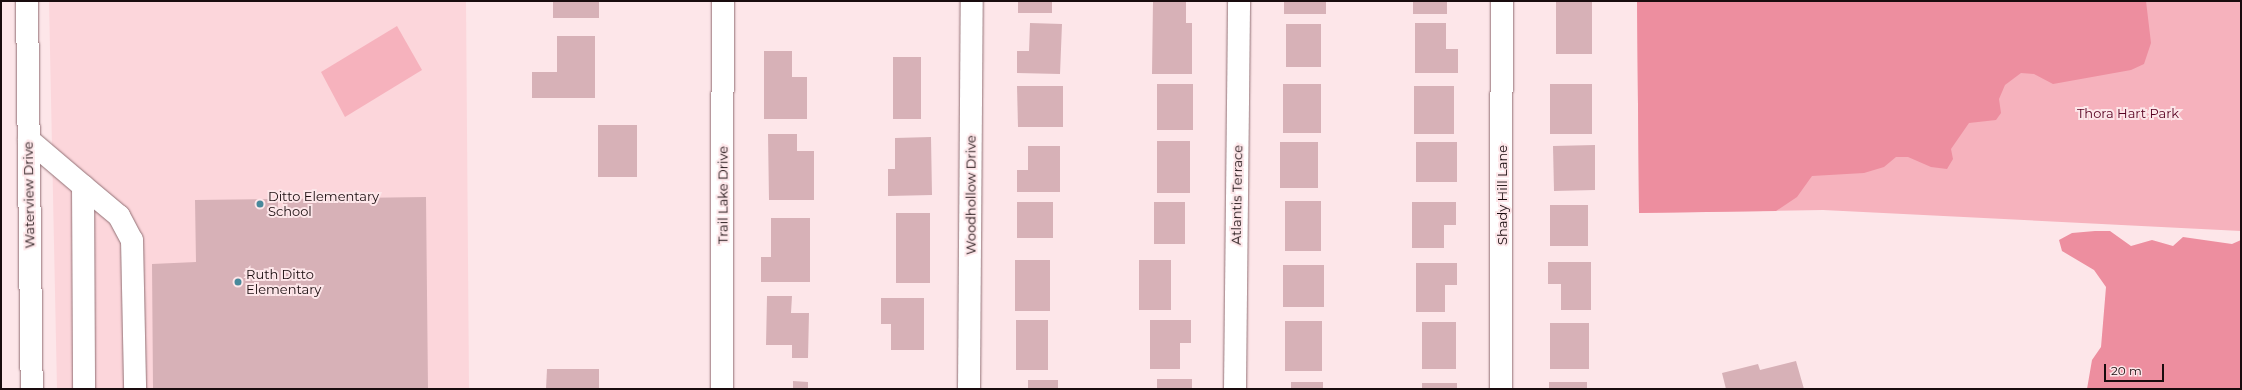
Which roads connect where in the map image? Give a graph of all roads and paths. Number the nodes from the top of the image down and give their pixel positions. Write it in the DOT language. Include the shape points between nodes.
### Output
graph roads {
  1 [pos="27,1"];
  2 [pos="723,1"];
  3 [pos="972,1"];
  4 [pos="1239,1"];
  5 [pos="1502,1"];
  6 [pos="28,140"];
  7 [pos="83,186"];
  8 [pos="32,389"];
  9 [pos="84,389"];
  10 [pos="135,389"];
  11 [pos="722,389"];
  12 [pos="969,389"];
  13 [pos="1235,389"];
  14 [pos="1501,389"];
  1 -- 6 [label="street, Waterview Drive"];
  2 -- 11 [label="street, Trail Lake Drive"];
  3 -- 12 [label="street, Woodhollow Drive"];
  4 -- 13 [label="street, Atlantis Terrace"];
  5 -- 14 [label="street, Shady Hill Lane"];
  6 -- 7 [label="street"];
  6 -- 8 [label="street, Waterview Drive"];
  7 -- 9 [label="street"];
  7 -- 10 [label="street" via="119,216 132,240"];
}
